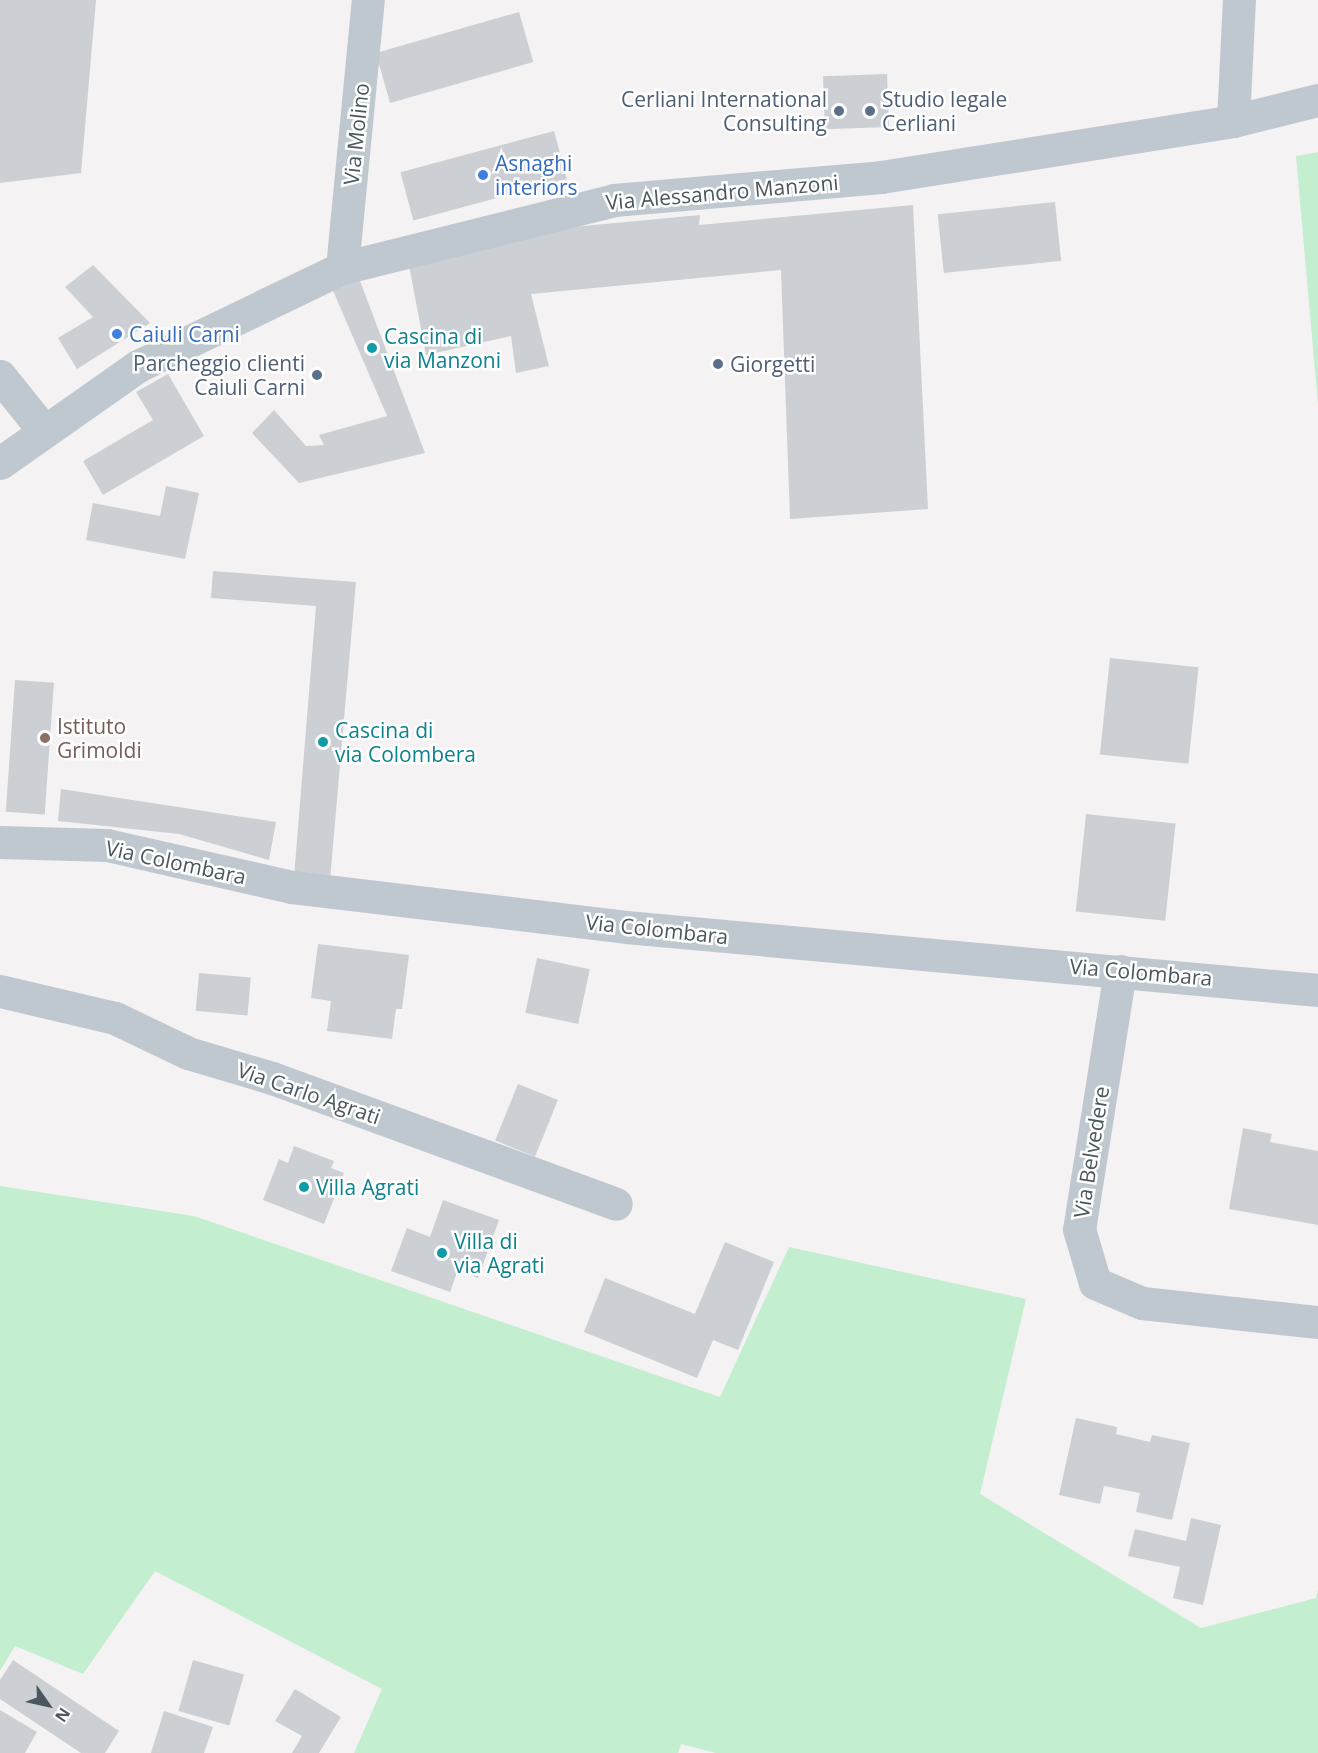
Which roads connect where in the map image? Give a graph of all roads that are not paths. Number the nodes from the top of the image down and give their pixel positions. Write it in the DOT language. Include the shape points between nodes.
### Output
graph roads {
  1 [pos="368,0"];
  2 [pos="1239,0"];
  3 [pos="1318,99"];
  4 [pos="1233,121"];
  5 [pos="342,268"];
  6 [pos="0,376"];
  7 [pos="44,431"];
  8 [pos="0,463"];
  9 [pos="0,842"];
  10 [pos="1120,971"];
  11 [pos="1318,990"];
  12 [pos="0,991"];
  13 [pos="616,1203"];
  14 [pos="1318,1322"];
  1 -- 5 [label="street, Via Molino"];
  2 -- 4 [label="street"];
  3 -- 4 [label="street, Via Alessandro Manzoni"];
  4 -- 5 [label="street, Via Alessandro Manzoni" via="881,177 614,200"];
  5 -- 7 [label="street, Via Alessandro Manzoni" via="138,366"];
  6 -- 7 [label="street"];
  7 -- 8 [label="street, Via Alessandro Manzoni"];
  9 -- 10 [label="street, Via Colombara" via="107,845 292,887 626,927"];
  10 -- 11 [label="street, Via Colombara"];
  10 -- 14 [label="street, Via Belvedere" via="1079,1229 1095,1283 1142,1303"];
  12 -- 13 [label="street, Via Carlo Agrati" via="115,1018 188,1053 272,1078"];
}
